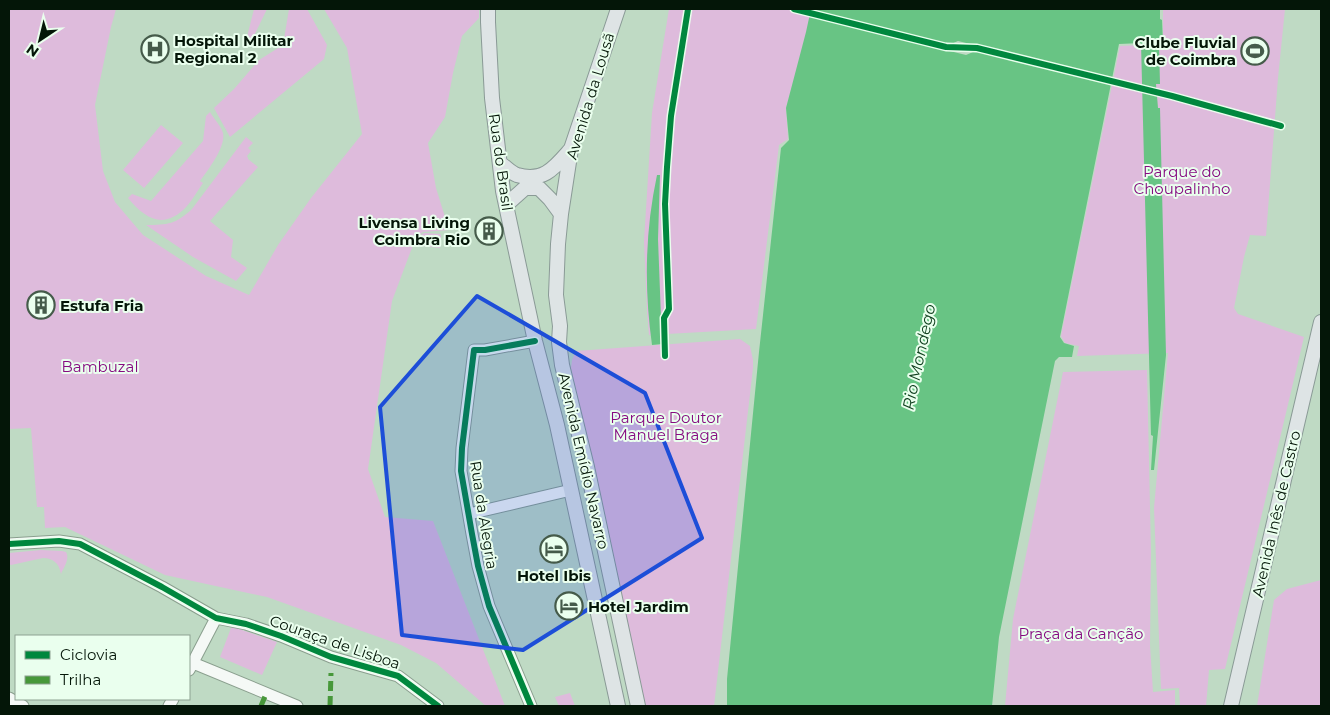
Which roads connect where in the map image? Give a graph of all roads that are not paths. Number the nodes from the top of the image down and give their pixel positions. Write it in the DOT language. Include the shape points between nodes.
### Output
graph roads {
  1 [pos="488,9"];
  2 [pos="618,9"];
  3 [pos="571,149"];
  4 [pos="501,164"];
  5 [pos="506,205"];
  6 [pos="561,214"];
  7 [pos="529,314"];
  8 [pos="1321,322"];
  9 [pos="535,341"];
  10 [pos="559,342"];
  11 [pos="1319,345"];
  12 [pos="571,490"];
  13 [pos="469,514"];
  14 [pos="9,544"];
  15 [pos="216,618"];
  16 [pos="191,666"];
  17 [pos="9,698"];
  18 [pos="24,706"];
  19 [pos="297,706"];
  20 [pos="438,706"];
  21 [pos="531,706"];
  22 [pos="618,706"];
  23 [pos="638,706"];
  24 [pos="1231,706"];
  1 -- 4 [label="main road, Rua do Brasil" via="492,98"];
  2 -- 3 [label="main road, Avenida da Lousã"];
  3 -- 4 [label="main road" via="540,177 516,175"];
  3 -- 6 [label="main road, Avenida da Lousã"];
  4 -- 5 [label="main road, Rua do Brasil"];
  5 -- 6 [label="main road" via="525,188 540,188"];
  5 -- 7 [label="main road, Rua do Brasil"];
  6 -- 10 [label="main road, Avenida Emídio Navarro" via="556,295"];
  7 -- 9 [label="main road, Avenida Emídio Navarro"];
  8 -- 11 [label="main road, Avenida Inês de Castro"];
  9 -- 10 [label="main road" via="541,345"];
  9 -- 12 [label="main road, Avenida Emídio Navarro"];
  9 -- 13 [label="street, Rua da Alegria" via="474,350 461,471"];
  10 -- 23 [label="main road, Avenida Emídio Navarro"];
  11 -- 24 [label="main road, Avenida Inês de Castro"];
  12 -- 13 [label="street"];
  12 -- 22 [label="main road, Avenida Emídio Navarro"];
  13 -- 21 [label="street, Rua da Alegria" via="489,606"];
  14 -- 15 [label="street, Couraça de Lisboa" via="59,541 80,544"];
  15 -- 16 [label="street"];
  15 -- 20 [label="street, Couraça de Lisboa" via="246,624 331,657 398,676"];
  16 -- 19 [label="street"];
  17 -- 18 [label="street"];
}
